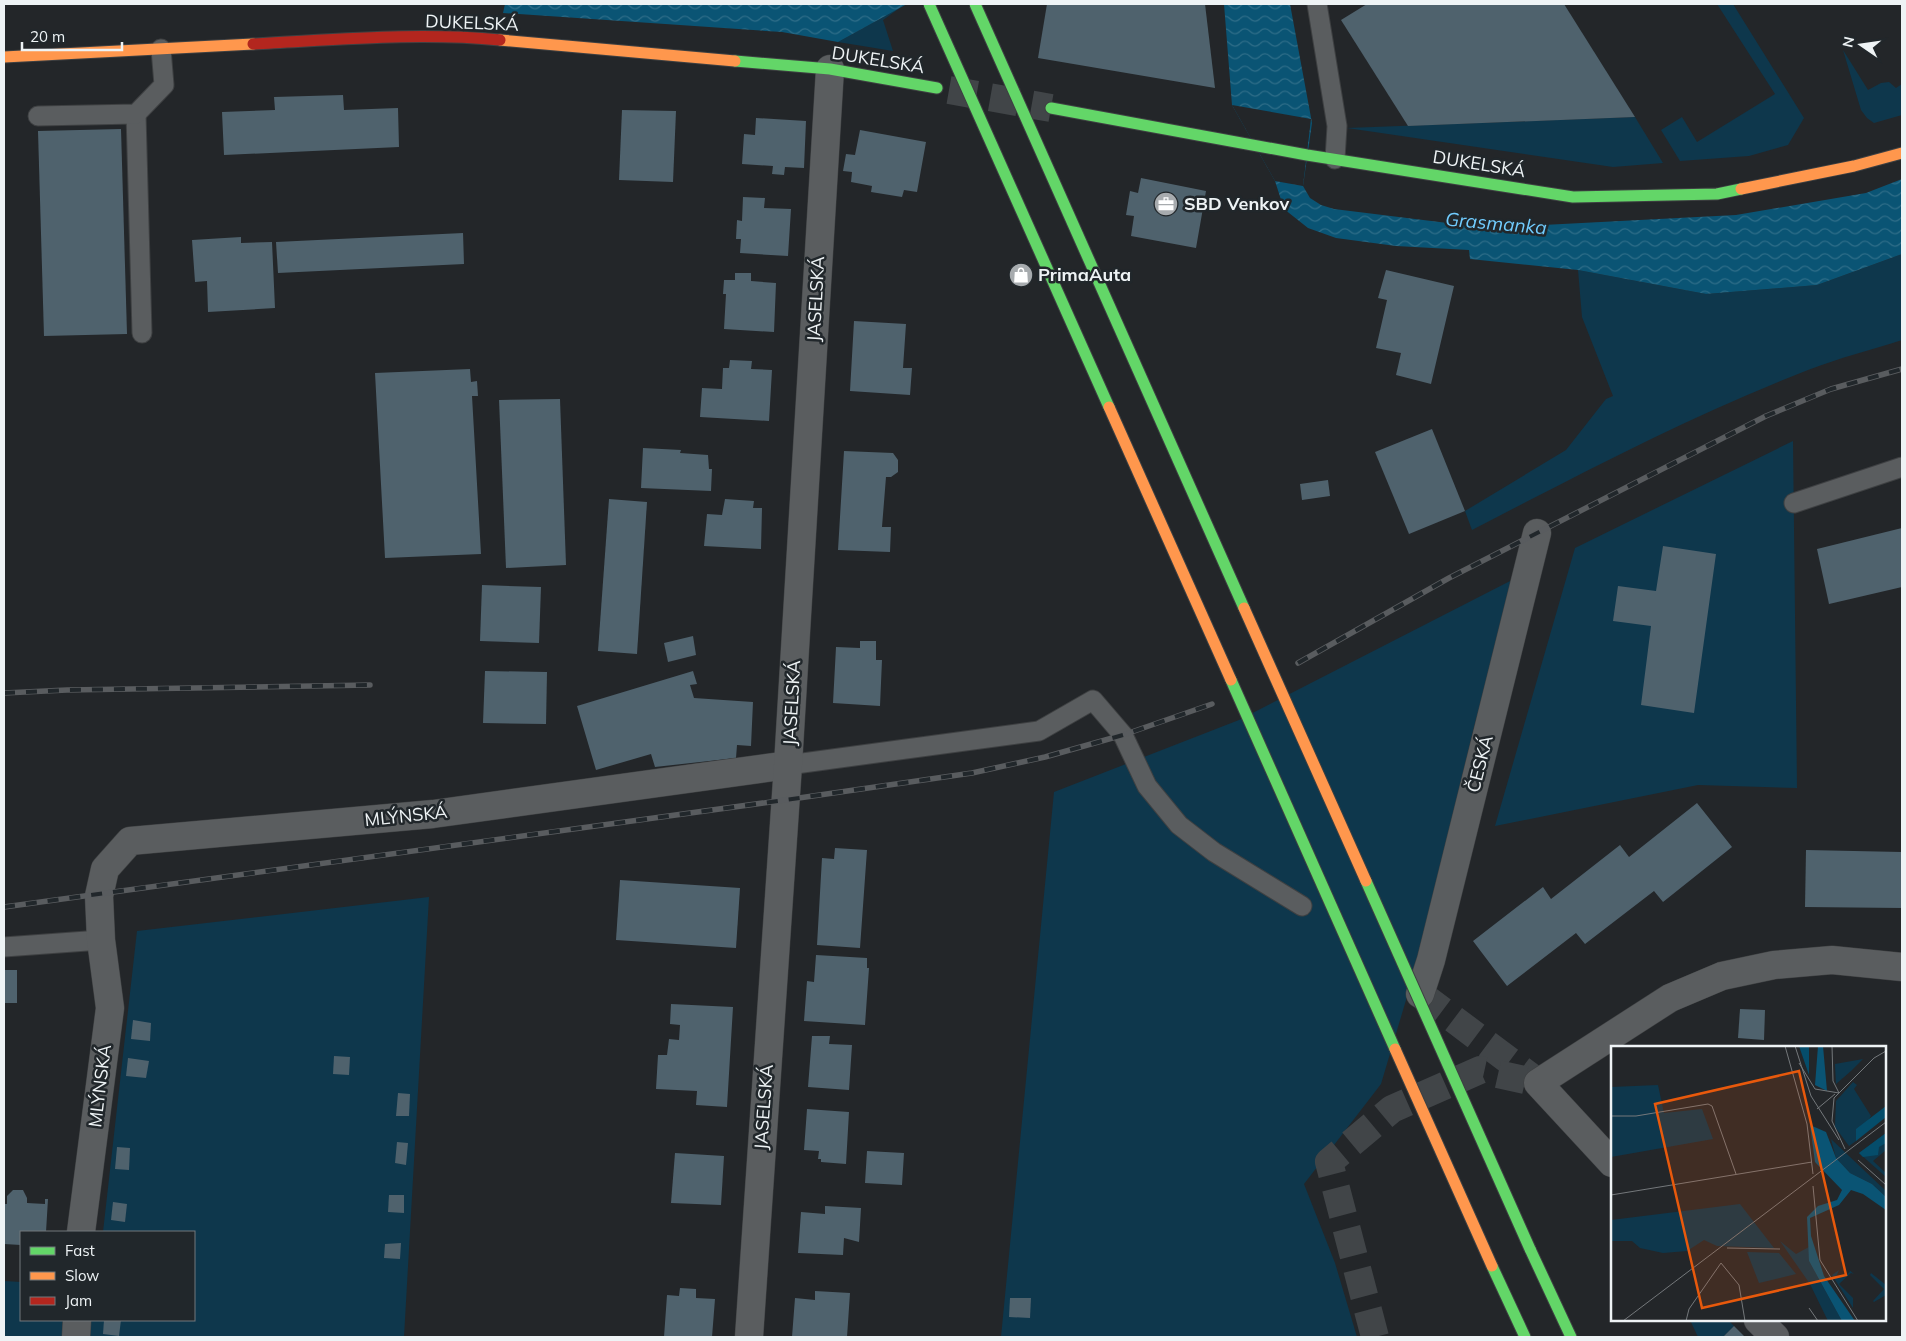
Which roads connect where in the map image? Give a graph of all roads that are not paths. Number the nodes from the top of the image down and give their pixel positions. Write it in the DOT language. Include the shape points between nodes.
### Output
graph roads {
  1 [pos="929,4"];
  2 [pos="975,4"];
  3 [pos="1317,4"];
  4 [pos="161,48"];
  5 [pos="4,57"];
  6 [pos="830,69"];
  7 [pos="938,88"];
  8 [pos="1051,108"];
  9 [pos="136,114"];
  10 [pos="38,116"];
  11 [pos="1902,153"];
  12 [pos="1335,159"];
  13 [pos="142,334"];
  14 [pos="1902,468"];
  15 [pos="1794,503"];
  16 [pos="1537,533"];
  17 [pos="788,765"];
  18 [pos="1302,906"];
  19 [pos="101,940"];
  20 [pos="4,947"];
  21 [pos="1902,968"];
  22 [pos="1420,994"];
  23 [pos="1611,1161"];
  24 [pos="81,1231"];
  25 [pos="77,1321"];
  26 [pos="1759,1321"];
  27 [pos="76,1337"];
  28 [pos="749,1337"];
  29 [pos="1525,1337"];
  30 [pos="1571,1337"];
  31 [pos="1775,1337"];
  1 -- 29 [label="main road, bridge"];
  2 -- 30 [label="main road, bridge"];
  3 -- 12 [label="lane" via="1337,126"];
  4 -- 5 [label="main road, DUKELSKÁ"];
  4 -- 6 [label="main road, DUKELSKÁ" via="382,38 481,38"];
  4 -- 9 [label="lane" via="164,85"];
  6 -- 7 [label="main road, DUKELSKÁ"];
  6 -- 17 [label="street, JASELSKÁ"];
  8 -- 12 [label="main road, DUKELSKÁ"];
  9 -- 10 [label="lane"];
  9 -- 13 [label="lane"];
  11 -- 12 [label="main road, DUKELSKÁ" via="1717,194 1573,197"];
  14 -- 15 [label="lane"];
  16 -- 22 [label="street, ČESKÁ"];
  17 -- 18 [label="lane" via="1039,731 1093,700 1124,736 1147,786 1179,825 1214,852"];
  17 -- 19 [label="street, MLÝNSKÁ" via="433,814 130,841 105,869 99,896"];
  17 -- 28 [label="street, JASELSKÁ"];
  19 -- 20 [label="lane"];
  19 -- 24 [label="street, MLÝNSKÁ" via="110,1008"];
  21 -- 23 [label="street" via="1832,960 1774,965 1722,976 1670,998 1538,1083"];
  25 -- 27 [label="street"];
  26 -- 31 [label="street"];
}
